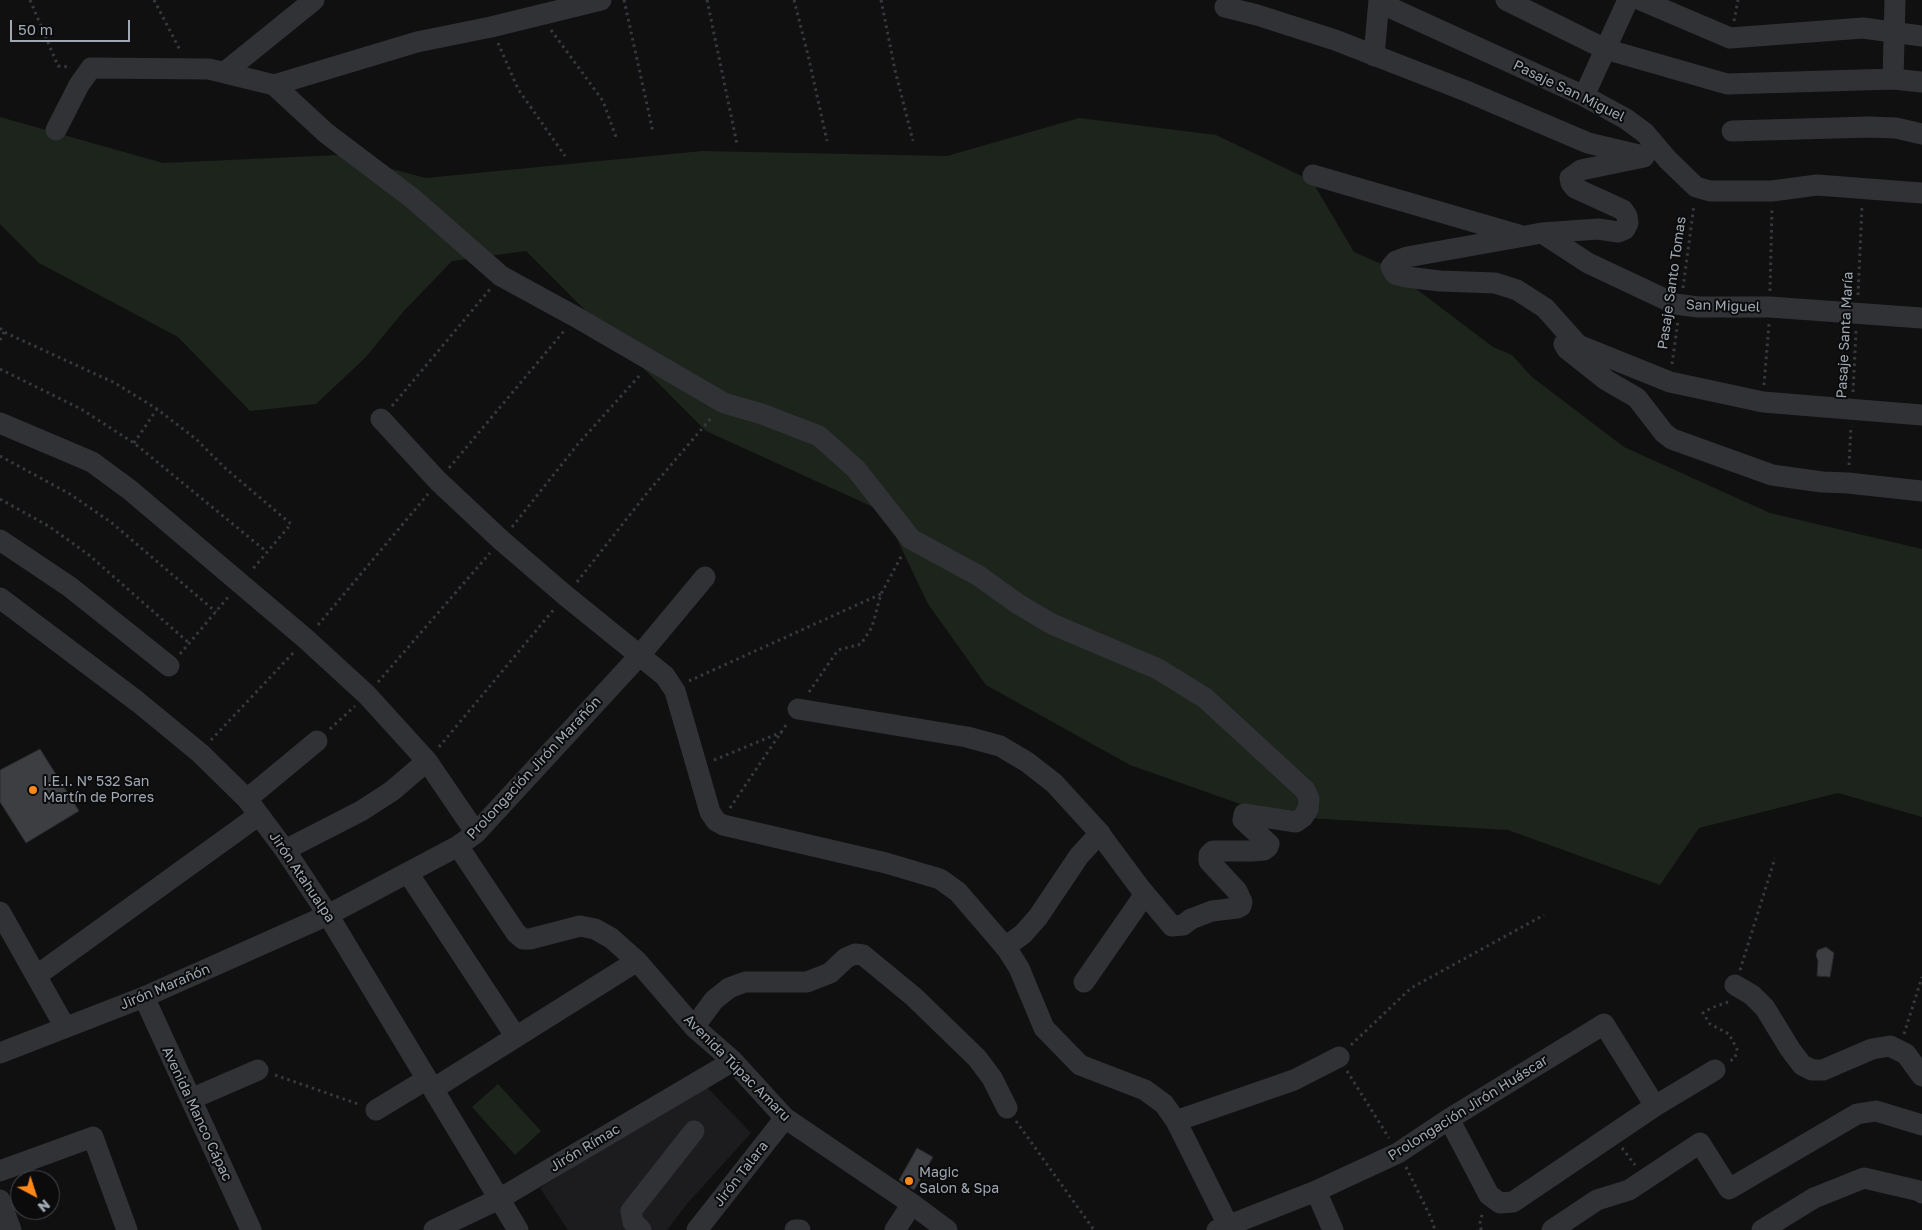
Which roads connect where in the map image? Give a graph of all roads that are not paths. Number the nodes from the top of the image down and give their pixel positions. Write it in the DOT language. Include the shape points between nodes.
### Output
graph roads {
  1 [pos="314,0"];
  2 [pos="601,0"];
  3 [pos="1506,0"];
  4 [pos="1628,0"];
  5 [pos="1641,0"];
  6 [pos="1895,0"];
  7 [pos="1380,1"];
  8 [pos="1225,7"];
  9 [pos="1894,32"];
  10 [pos="1922,36"];
  11 [pos="1605,49"];
  12 [pos="1374,56"];
  13 [pos="225,72"];
  14 [pos="1893,79"];
  15 [pos="1922,82"];
  16 [pos="274,85"];
  17 [pos="1584,96"];
  18 [pos="56,130"];
  19 [pos="1732,131"];
  20 [pos="1922,134"];
  21 [pos="1644,157"];
  22 [pos="1668,160"];
  23 [pos="1313,175"];
  24 [pos="1919,189"];
  25 [pos="1533,235"];
  26 [pos="1922,318"];
  27 [pos="1560,322"];
  28 [pos="1922,415"];
  29 [pos="381,419"];
  30 [pos="0,423"];
  31 [pos="1922,491"];
  32 [pos="0,540"];
  33 [pos="705,577"];
  34 [pos="0,598"];
  35 [pos="640,655"];
  36 [pos="169,666"];
  37 [pos="798,709"];
  38 [pos="317,741"];
  39 [pos="427,761"];
  40 [pos="253,807"];
  41 [pos="476,833"];
  42 [pos="1100,834"];
  43 [pos="458,846"];
  44 [pos="285,850"];
  45 [pos="408,873"];
  46 [pos="1145,894"];
  47 [pos="0,912"];
  48 [pos="328,915"];
  49 [pos="1005,947"];
  50 [pos="637,961"];
  51 [pos="36,976"];
  52 [pos="1084,982"];
  53 [pos="1744,990"];
  54 [pos="144,997"];
  55 [pos="65,1027"];
  56 [pos="694,1027"];
  57 [pos="516,1038"];
  58 [pos="0,1053"];
  59 [pos="1339,1057"];
  60 [pos="733,1061"];
  61 [pos="258,1070"];
  62 [pos="1715,1070"];
  63 [pos="1922,1076"];
  64 [pos="430,1084"];
  65 [pos="190,1098"];
  66 [pos="1656,1106"];
  67 [pos="1007,1108"];
  68 [pos="376,1110"];
  69 [pos="784,1118"];
  70 [pos="1450,1119"];
  71 [pos="1176,1121"];
  72 [pos="1922,1125"];
  73 [pos="694,1131"];
  74 [pos="0,1171"];
  75 [pos="1316,1191"];
  76 [pos="1922,1193"];
  77 [pos="500,1199"];
  78 [pos="0,1200"];
  79 [pos="912,1204"];
  80 [pos="1223,1227"];
  81 [pos="11,1230"];
  82 [pos="127,1230"];
  83 [pos="251,1230"];
  84 [pos="434,1230"];
  85 [pos="518,1230"];
  86 [pos="642,1230"];
  87 [pos="697,1230"];
  88 [pos="795,1230"];
  89 [pos="800,1230"];
  90 [pos="895,1230"];
  91 [pos="947,1230"];
  92 [pos="1333,1230"];
  93 [pos="1552,1230"];
  94 [pos="1762,1230"];
  1 -- 13 [label="street"];
  2 -- 16 [label="street" via="417,42"];
  3 -- 11 [label="street"];
  4 -- 11 [label="street"];
  5 -- 9 [label="street" via="1730,38 1863,28"];
  6 -- 9 [label="street"];
  7 -- 12 [label="street"];
  7 -- 17 [label="street, Pasaje San Miguel"];
  8 -- 12 [label="street" via="1335,40"];
  9 -- 10 [label="street"];
  9 -- 14 [label="street"];
  11 -- 14 [label="street" via="1727,84"];
  11 -- 17 [label="street"];
  12 -- 21 [label="street" via="1588,143"];
  13 -- 16 [label="street"];
  13 -- 18 [label="street" via="189,68 91,68 79,84"];
  14 -- 15 [label="street"];
  16 -- 46 [label="street" via="326,133 412,198 501,276 724,403 819,436 856,469 911,539 979,576 1052,624 1158,669 1205,698 1305,790 1309,799 1308,809 1296,822 1244,814 1243,820 1269,844 1264,850 1213,851 1209,855 1209,861 1237,891 1241,906 1212,911 1183,925 1172,926"];
  17 -- 22 [label="street, Pasaje San Miguel" via="1645,133"];
  19 -- 20 [label="street" via="1896,128"];
  21 -- 22 [label="street"];
  21 -- 25 [label="street" via="1581,170 1570,178 1575,188 1623,210 1628,216 1625,229 1618,232 1598,229"];
  22 -- 24 [label="street, Pasaje San Miguel" via="1696,187 1710,191 1772,191 1817,185"];
  23 -- 25 [label="street"];
  25 -- 26 [label="street, San Miguel" via="1675,304"];
  25 -- 27 [label="street" via="1407,257 1391,267 1395,274 1406,277 1495,283 1517,290"];
  27 -- 28 [label="street" via="1578,344 1670,382 1763,402"];
  27 -- 31 [label="street" via="1567,349 1606,380 1637,398 1672,439 1772,475"];
  29 -- 35 [label="street" via="438,481 501,540"];
  30 -- 39 [label="street" via="92,462 130,490 306,639 367,695"];
  32 -- 36 [label="street" via="70,587"];
  33 -- 35 [label="street, Prolongación Jirón Marañón"];
  34 -- 40 [label="street, Jirón Atahualpa" via="200,753"];
  35 -- 41 [label="street, Prolongación Jirón Marañón"];
  35 -- 49 [label="street" via="665,676 673,688 710,812 716,821 886,862 940,879 958,892"];
  37 -- 42 [label="street" via="967,737 1000,746 1028,762 1054,783"];
  38 -- 40 [label="street"];
  39 -- 41 [label="street"];
  39 -- 44 [label="street" via="392,792"];
  40 -- 44 [label="street, Jirón Atahualpa"];
  40 -- 51 [label="street"];
  41 -- 43 [label="street, Prolongación Jirón Marañón"];
  42 -- 46 [label="street"];
  42 -- 49 [label="street" via="1079,856 1038,917"];
  43 -- 45 [label="street, Prolongación Jirón Marañón"];
  43 -- 50 [label="street, Avenida Túpac Amaru" via="523,939 580,926 595,929 611,938"];
  44 -- 48 [label="street, Jirón Atahualpa"];
  45 -- 48 [label="street, Prolongación Jirón Marañón"];
  45 -- 57 [label="street"];
  46 -- 52 [label="street"];
  47 -- 51 [label="street"];
  48 -- 54 [label="street, Jirón Marañón"];
  48 -- 64 [label="street, Jirón Atahualpa"];
  49 -- 71 [label="street" via="1019,968 1044,1028 1080,1065 1145,1090 1164,1104"];
  50 -- 56 [label="street, Avenida Túpac Amaru"];
  50 -- 57 [label="street"];
  51 -- 55 [label="street"];
  53 -- 63 [label="street" via="1765,1008 1802,1065 1812,1070 1823,1070 1872,1049 1890,1046 1906,1054"];
  54 -- 55 [label="street, Jirón Marañón"];
  54 -- 65 [label="street, Avenida Manco Cápac"];
  55 -- 58 [label="street, Jirón Marañón"];
  56 -- 60 [label="street, Avenida Túpac Amaru"];
  56 -- 67 [label="street" via="714,1000 729,988 745,982 807,982 830,973 846,958 863,955 977,1058 992,1078"];
  57 -- 64 [label="street"];
  59 -- 71 [label="street" via="1294,1080"];
  60 -- 69 [label="street, Avenida Túpac Amaru"];
  60 -- 77 [label="street, Jirón Rímac"];
  61 -- 65 [label="street"];
  62 -- 66 [label="street"];
  64 -- 68 [label="street"];
  64 -- 77 [label="street, Jirón Atahualpa"];
  65 -- 83 [label="street, Avenida Manco Cápac"];
  66 -- 70 [label="street, Prolongación Jirón Huáscar" via="1604,1024"];
  66 -- 70 [label="street" via="1513,1202 1500,1203 1489,1195"];
  69 -- 79 [label="street, Avenida Túpac Amaru"];
  69 -- 87 [label="street, Jirón Talara"];
  70 -- 75 [label="street, Prolongación Jirón Huáscar" via="1398,1153"];
  71 -- 80 [label="street"];
  72 -- 93 [label="street" via="1876,1112 1857,1114 1729,1189 1700,1143 1629,1190 1598,1200"];
  73 -- 86 [label="street" via="631,1211 632,1222"];
  74 -- 82 [label="street" via="93,1137"];
  75 -- 80 [label="street, Prolongación Jirón Huáscar"];
  75 -- 92 [label="street"];
  76 -- 94 [label="street" via="1864,1178 1814,1198"];
  77 -- 84 [label="street, Jirón Rímac"];
  77 -- 85 [label="street, Jirón Atahualpa"];
  78 -- 81 [label="street"];
  79 -- 90 [label="street"];
  79 -- 91 [label="street, Avenida Túpac Amaru"];
  88 -- 89 [label="street"];
}
